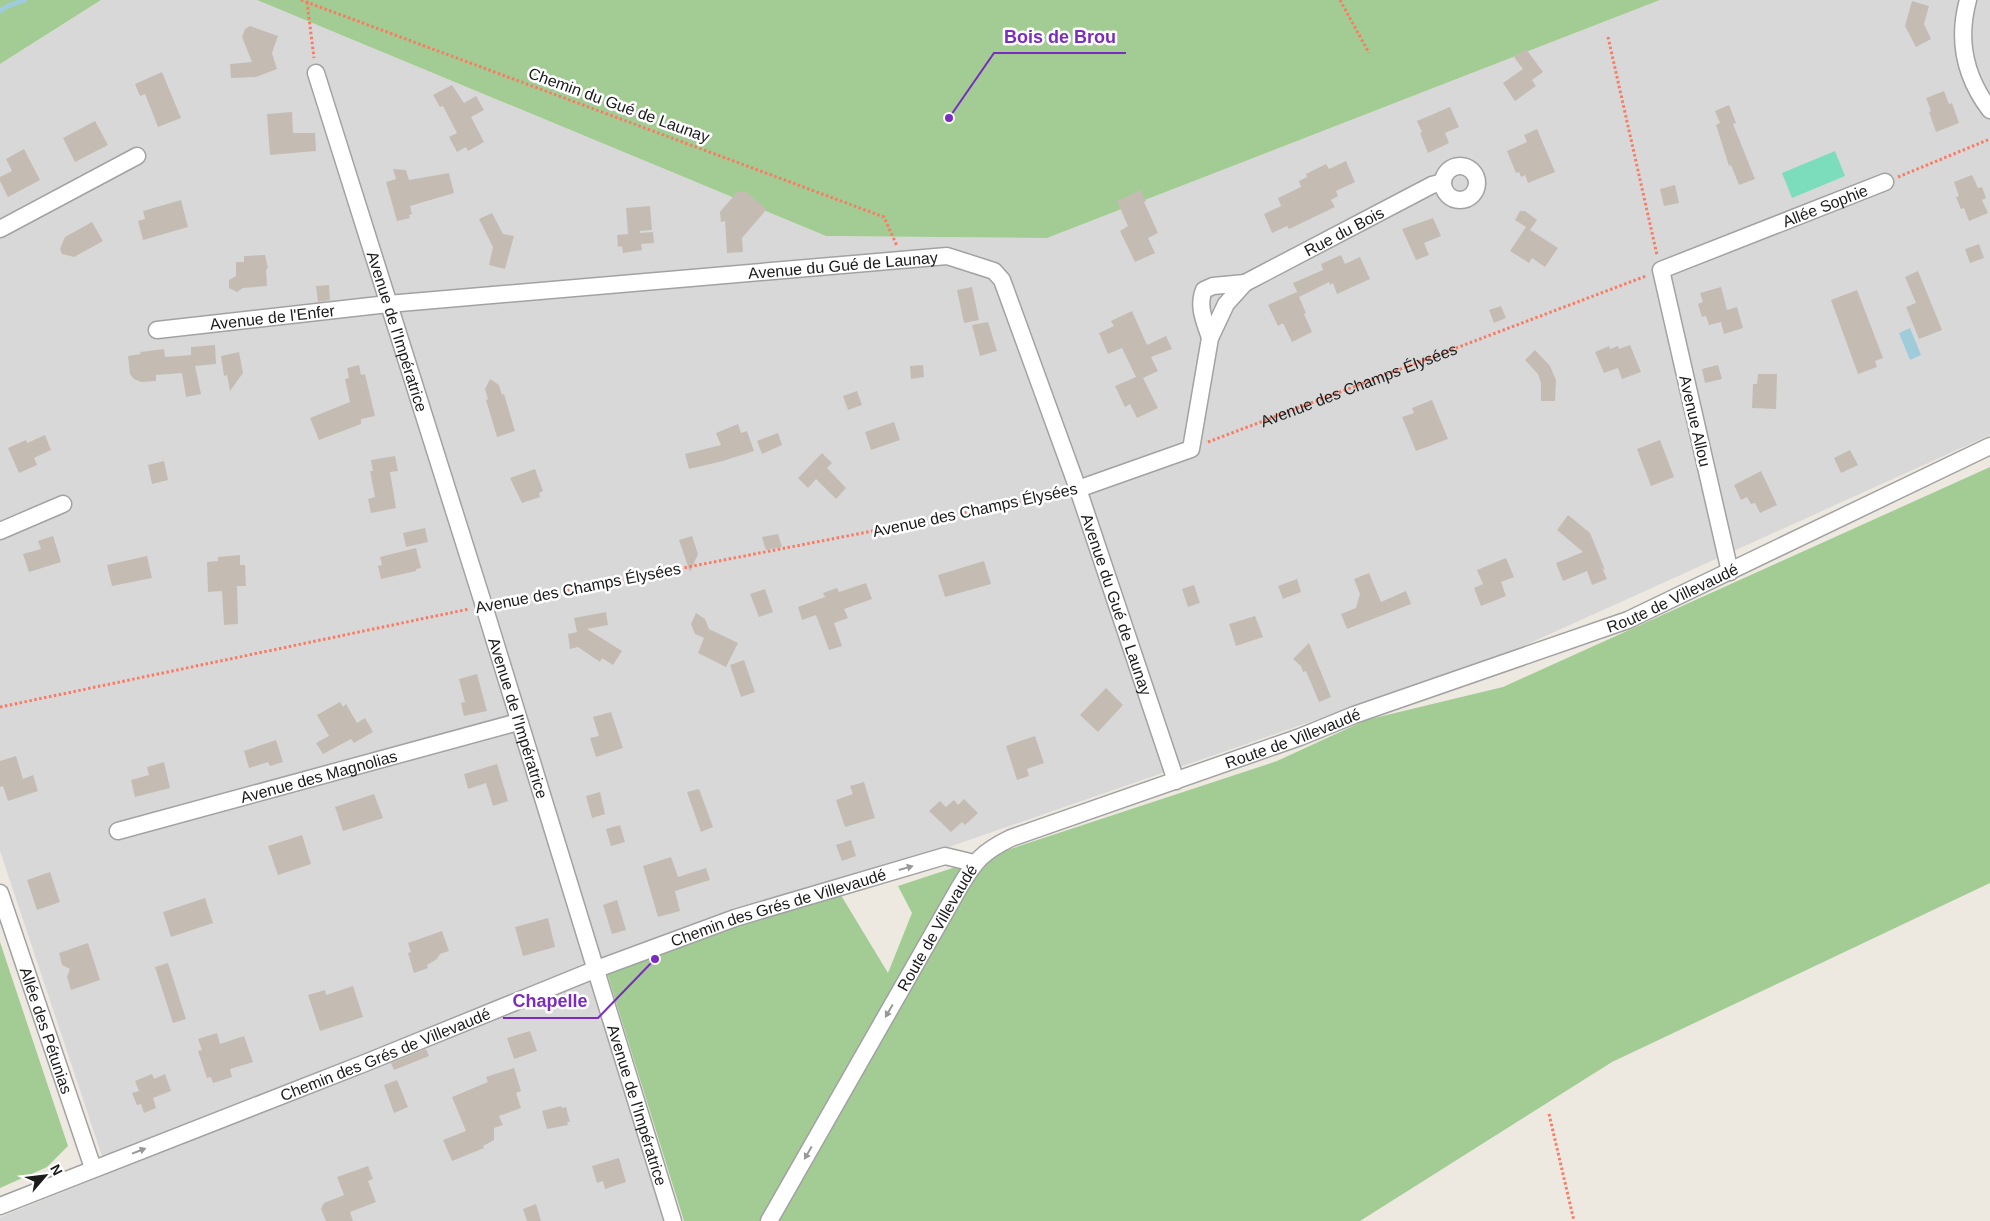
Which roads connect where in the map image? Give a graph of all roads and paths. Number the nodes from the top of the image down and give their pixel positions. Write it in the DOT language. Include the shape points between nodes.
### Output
graph roads {
  1 [pos="302,0"];
  2 [pos="1340,0"];
  3 [pos="1968,0"];
  4 [pos="307,2"];
  5 [pos="1608,37"];
  6 [pos="1369,53"];
  7 [pos="316,73"];
  8 [pos="1990,110"];
  9 [pos="1990,139"];
  10 [pos="137,156"];
  11 [pos="1443,182"];
  12 [pos="1886,182"];
  13 [pos="0,229"];
  14 [pos="904,260"];
  15 [pos="1661,270"];
  16 [pos="1245,283"];
  17 [pos="388,304"];
  18 [pos="157,330"];
  19 [pos="1210,338"];
  20 [pos="1990,446"];
  21 [pos="1191,449"];
  22 [pos="1078,489"];
  23 [pos="63,504"];
  24 [pos="0,531"];
  25 [pos="1730,572"];
  26 [pos="484,606"];
  27 [pos="0,707"];
  28 [pos="518,722"];
  29 [pos="1176,780"];
  30 [pos="118,830"];
  31 [pos="974,863"];
  32 [pos="0,894"];
  33 [pos="594,970"];
  34 [pos="1549,1114"];
  35 [pos="93,1168"];
  36 [pos="0,1206"];
  37 [pos="673,1221"];
  38 [pos="769,1221"];
  39 [pos="1574,1221"];
  1 -- 4 [label="path, Chemin du Gué de Launay"];
  2 -- 6 [label="path"];
  3 -- 8 [label="street" via="1962,20 1962,44 1969,71"];
  4 -- 7 [label="path"];
  4 -- 14 [label="path, Chemin du Gué de Launay" via="884,217"];
  5 -- 15 [label="path"];
  7 -- 17 [label="street, Avenue de l'Impératrice"];
  9 -- 12 [label="path, Allée Sophie"];
  10 -- 13 [label="street"];
  11 -- 16 [label="street, Rue du Bois"];
  12 -- 15 [label="street, Allée Sophie"];
  14 -- 17 [label="street, Avenue du Gué de Launay"];
  14 -- 22 [label="street, Avenue du Gué de Launay" via="947,256 994,271 1002,280"];
  15 -- 21 [label="path, Avenue des Champs Élysées"];
  15 -- 25 [label="street, Avenue Allou"];
  16 -- 19 [label="street, Rue du Bois" via="1226,304"];
  16 -- 19 [label="street, Rue du Bois" via="1204,290 1200,299"];
  17 -- 18 [label="street, Avenue de l'Enfer"];
  17 -- 26 [label="street, Avenue de l'Impératrice"];
  19 -- 21 [label="street, Rue du Bois"];
  20 -- 25 [label="street, Route de Villevaudé"];
  21 -- 22 [label="street, Avenue des Champs Élysées"];
  22 -- 26 [label="path, Avenue des Champs Élysées" via="965,514"];
  22 -- 29 [label="street, Avenue du Gué de Launay"];
  23 -- 24 [label="street"];
  25 -- 29 [label="street, Route de Villevaudé" via="1628,620"];
  26 -- 27 [label="path, Avenue des Champs Élysées"];
  26 -- 28 [label="street, Avenue de l'Impératrice"];
  28 -- 30 [label="street, Avenue des Magnolias"];
  28 -- 33 [label="street, Avenue de l'Impératrice"];
  29 -- 31 [label="street, Route de Villevaudé" via="1010,838 990,848"];
  33 -- 31 [label="street, Chemin des Grés de Villevaudé, one-way" via="735,918 946,856"];
  31 -- 38 [label="street, Route de Villevaudé, one-way"];
  32 -- 35 [label="street, Allée des Pétunias"];
  35 -- 33 [label="street, Chemin des Grés de Villevaudé, one-way"];
  33 -- 37 [label="street, Avenue de l'Impératrice"];
  34 -- 39 [label="path"];
  35 -- 36 [label="street, Chemin des Grés de Villevaudé"];
}
